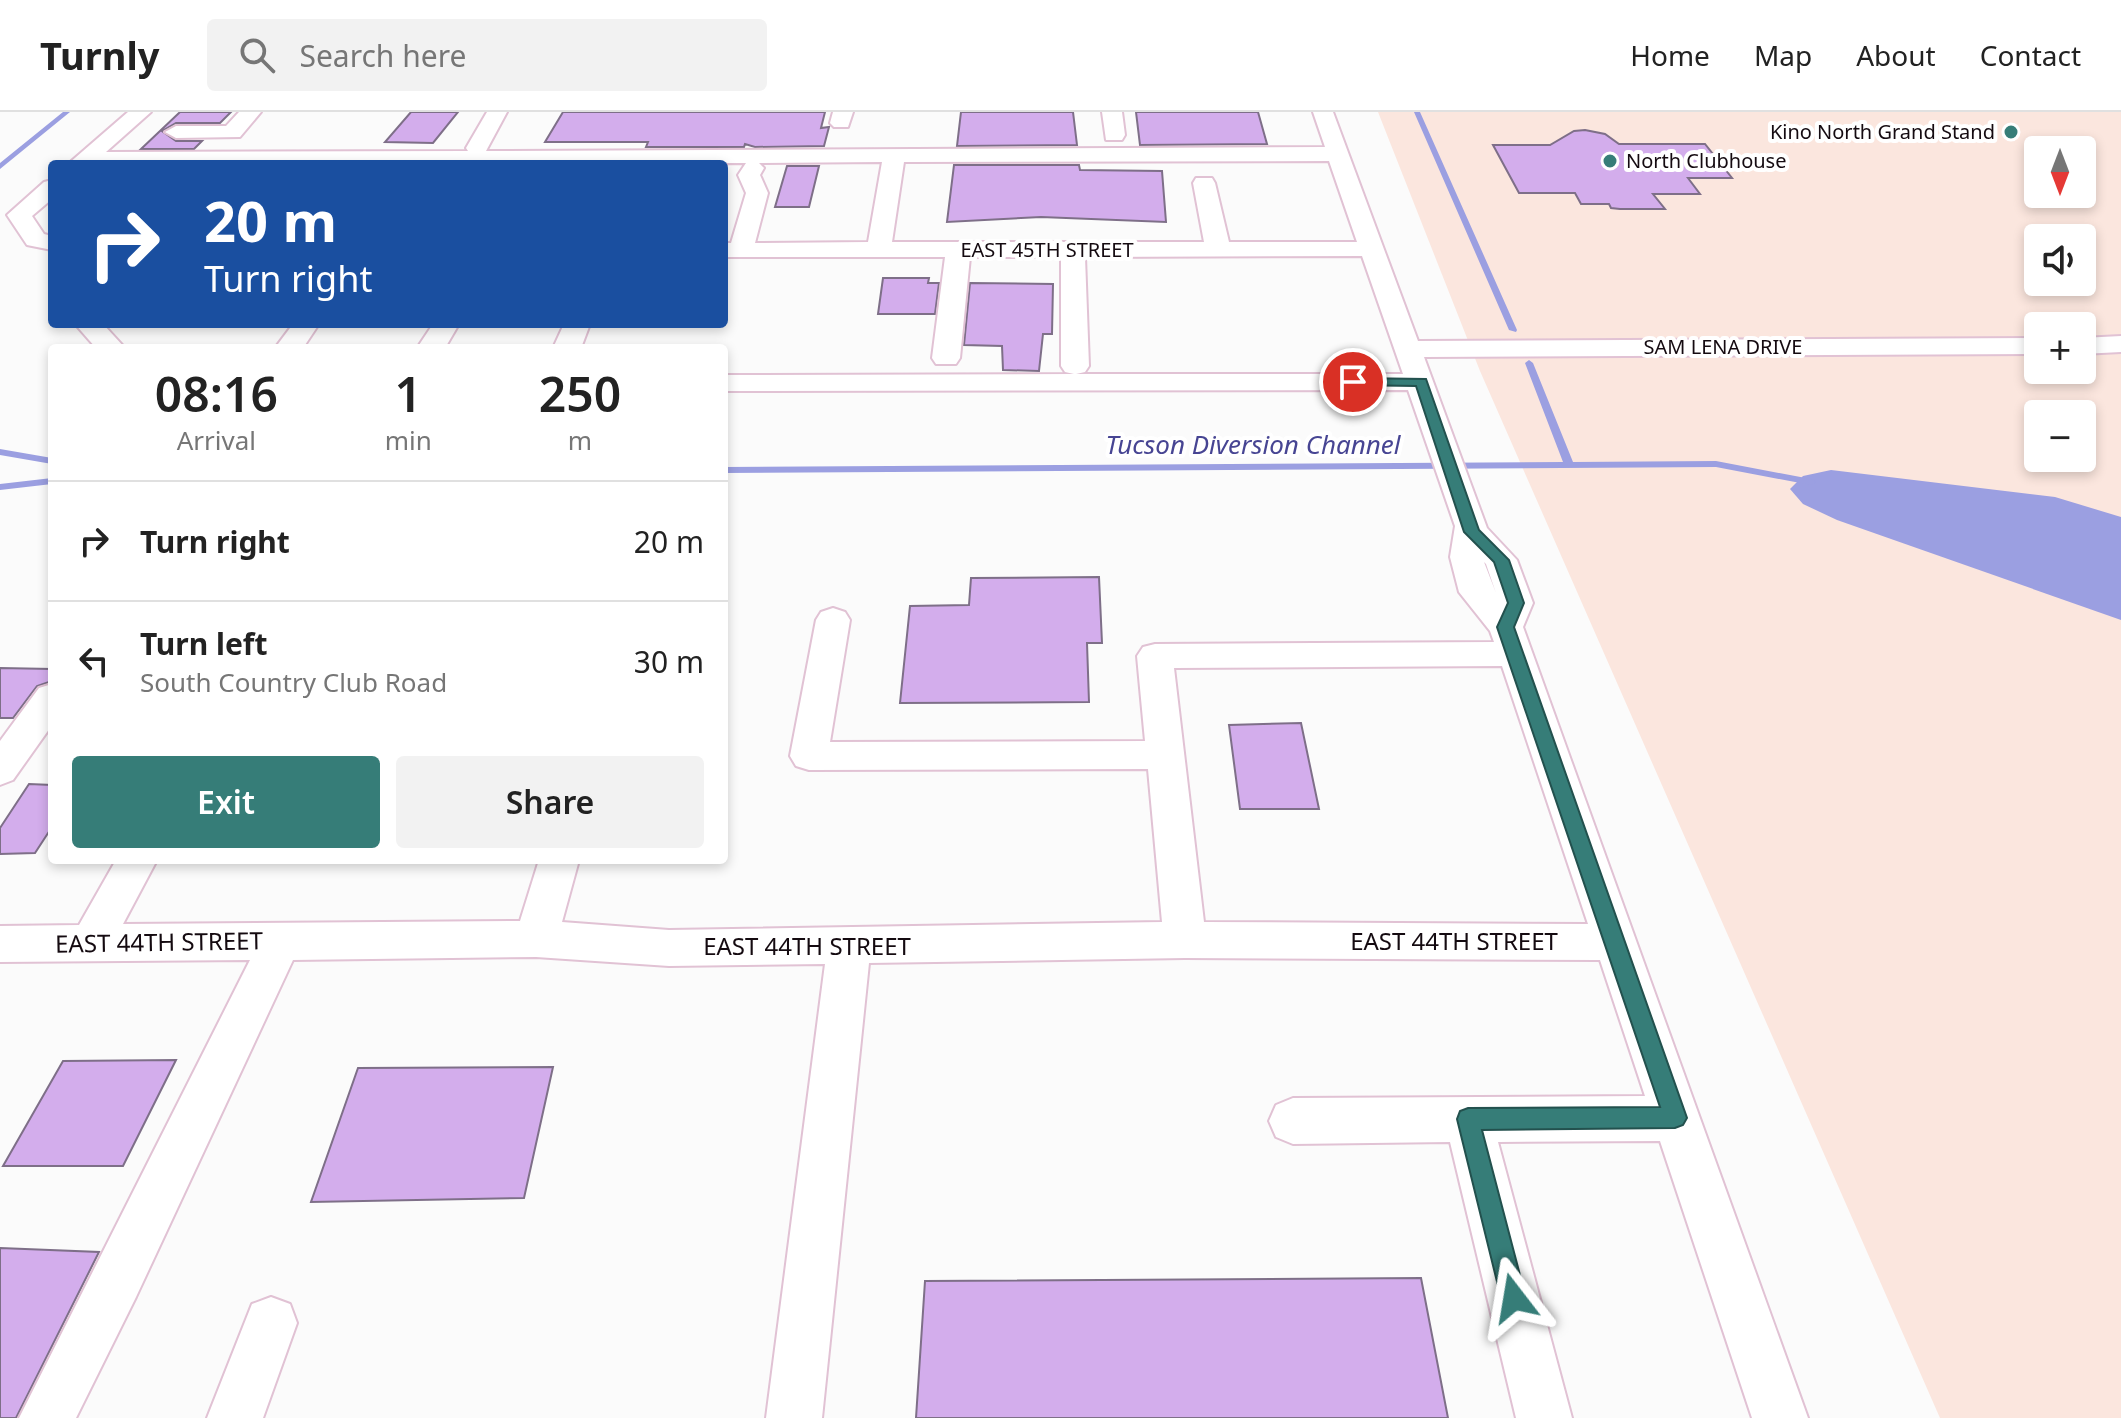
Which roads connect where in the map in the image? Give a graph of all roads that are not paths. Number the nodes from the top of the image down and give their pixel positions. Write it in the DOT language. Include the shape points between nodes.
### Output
graph roads {
  1 [pos="141,112"];
  2 [pos="251,112"];
  3 [pos="497,112"];
  4 [pos="1112,112"];
  5 [pos="1323,112"];
  6 [pos="176,132"];
  7 [pos="1114,135"];
  8 [pos="477,148"];
  9 [pos="1337,154"];
  10 [pos="84,160"];
  11 [pos="396,160"];
  12 [pos="893,163"];
  13 [pos="753,168"];
  14 [pos="1204,183"];
  15 [pos="48,190"];
  16 [pos="44,242"];
  17 [pos="1218,249"];
  18 [pos="1370,249"];
  19 [pos="732,250"];
  20 [pos="879,250"];
  21 [pos="958,250"];
  22 [pos="1073,250"];
  23 [pos="92,328"];
  24 [pos="107,344"];
  25 [pos="2121,344"];
  26 [pos="2096,345"];
  27 [pos="2024,346"];
  28 [pos="1408,349"];
  29 [pos="946,358"];
  30 [pos="1075,366"];
  31 [pos="728,383"];
  32 [pos="1425,391"];
  33 [pos="833,620"];
  34 [pos="1510,641"];
  35 [pos="48,703"];
  36 [pos="1165,755"];
  37 [pos="0,770"];
  38 [pos="135,864"];
  39 [pos="558,864"];
  40 [pos="536,939"];
  41 [pos="1185,940"];
  42 [pos="280,942"];
  43 [pos="1613,942"];
  44 [pos="0,944"];
  45 [pos="91,944"];
  46 [pos="849,947"];
  47 [pos="1675,1118"];
  48 [pos="1468,1119"];
  49 [pos="1293,1121"];
  50 [pos="271,1323"];
  51 [pos="47,1418"];
  52 [pos="235,1418"];
  53 [pos="794,1418"];
  54 [pos="1544,1418"];
  55 [pos="1780,1418"];
  1 -- 10 [label="street"];
  2 -- 6 [label="street" via="232,132"];
  3 -- 8 [label="street"];
  4 -- 7 [label="street"];
  5 -- 9 [label="street"];
  9 -- 11 [label="street"];
  9 -- 18 [label="street"];
  12 -- 20 [label="street"];
  13 -- 19 [label="street" via="749,175 757,193"];
  14 -- 17 [label="street"];
  15 -- 16 [label="street" via="19,215"];
  17 -- 18 [label="street, EAST 45TH STREET"];
  17 -- 22 [label="street, EAST 45TH STREET"];
  18 -- 28 [label="street"];
  19 -- 20 [label="street, EAST 45TH STREET"];
  20 -- 21 [label="street, EAST 45TH STREET"];
  21 -- 22 [label="street, EAST 45TH STREET"];
  21 -- 29 [label="street"];
  22 -- 30 [label="street"];
  23 -- 24 [label="street"];
  25 -- 26 [label="street"];
  27 -- 28 [label="street, SAM LENA DRIVE"];
  28 -- 32 [label="street"];
  31 -- 32 [label="street"];
  32 -- 34 [label="street" via="1471,529 1466,557 1476,592"];
  33 -- 36 [label="street" via="809,756"];
  34 -- 36 [label="street" via="1155,656"];
  34 -- 43 [label="street"];
  35 -- 37 [label="street"];
  36 -- 41 [label="street"];
  38 -- 45 [label="street"];
  39 -- 40 [label="street"];
  40 -- 42 [label="street, EAST 44TH STREET"];
  40 -- 46 [label="street, EAST 44TH STREET" via="669,948"];
  41 -- 43 [label="street, EAST 44TH STREET"];
  41 -- 46 [label="street, EAST 44TH STREET"];
  42 -- 45 [label="street, EAST 44TH STREET"];
  42 -- 51 [label="street"];
  43 -- 47 [label="street"];
  44 -- 45 [label="street, EAST 44TH STREET"];
  46 -- 53 [label="street"];
  47 -- 48 [label="street"];
  47 -- 55 [label="street"];
  48 -- 49 [label="street"];
  48 -- 54 [label="street"];
  50 -- 52 [label="street"];
}
